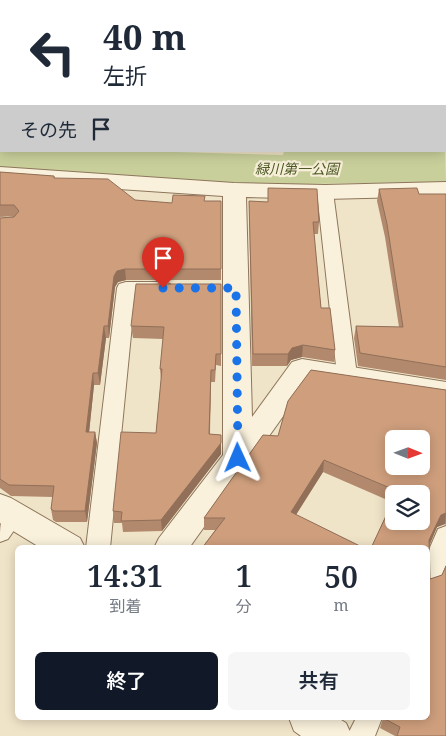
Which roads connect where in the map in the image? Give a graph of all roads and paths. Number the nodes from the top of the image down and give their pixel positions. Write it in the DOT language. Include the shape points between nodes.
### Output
graph roads {
  1 [pos="0,174"];
  2 [pos="446,189"];
  3 [pos="234,190"];
  4 [pos="325,192"];
  5 [pos="181,288"];
  6 [pos="347,375"];
  7 [pos="446,392"];
  8 [pos="238,458"];
  9 [pos="4,518"];
  10 [pos="446,536"];
  11 [pos="62,545"];
  12 [pos="98,545"];
  13 [pos="172,545"];
  14 [pos="430,574"];
  15 [pos="310,720"];
  16 [pos="368,720"];
  17 [pos="332,736"];
  18 [pos="361,736"];
  1 -- 3 [label="street"];
  2 -- 4 [label="street"];
  3 -- 4 [label="street"];
  3 -- 8 [label="street" via="227,288"];
  4 -- 6 [label="lane"];
  5 -- 12 [label="lane" via="126,288"];
  6 -- 7 [label="street"];
  6 -- 8 [label="street" via="302,369"];
  8 -- 13 [label="street"];
  9 -- 11 [label="street"];
  10 -- 14 [label="lane"];
  15 -- 17 [label="street"];
  16 -- 18 [label="lane"];
}
